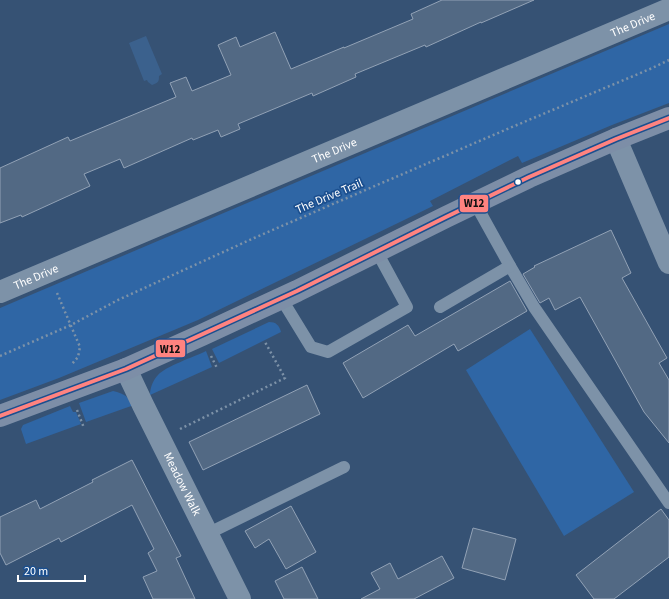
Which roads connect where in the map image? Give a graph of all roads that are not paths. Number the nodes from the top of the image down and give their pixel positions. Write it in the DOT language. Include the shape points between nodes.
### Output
graph roads {
  1 [pos="669,9"];
  2 [pos="669,118"];
  3 [pos="616,139"];
  4 [pos="475,204"];
  5 [pos="377,252"];
  6 [pos="669,263"];
  7 [pos="510,266"];
  8 [pos="0,292"];
  9 [pos="281,298"];
  10 [pos="440,307"];
  11 [pos="126,369"];
  12 [pos="0,416"];
  13 [pos="344,467"];
  14 [pos="669,503"];
  15 [pos="207,534"];
  16 [pos="240,599"];
  1 -- 8 [label="street, The Drive"];
  2 -- 3 [label="main road"];
  3 -- 4 [label="main road"];
  3 -- 6 [label="street"];
  4 -- 5 [label="main road"];
  4 -- 7 [label="lane"];
  5 -- 9 [label="main road"];
  5 -- 9 [label="lane" via="406,307 328,352 311,347"];
  7 -- 10 [label="lane"];
  7 -- 14 [label="lane" via="534,307"];
  9 -- 11 [label="main road"];
  11 -- 12 [label="main road"];
  11 -- 15 [label="street, Meadow Walk"];
  13 -- 15 [label="lane"];
  15 -- 16 [label="street, Meadow Walk"];
}
